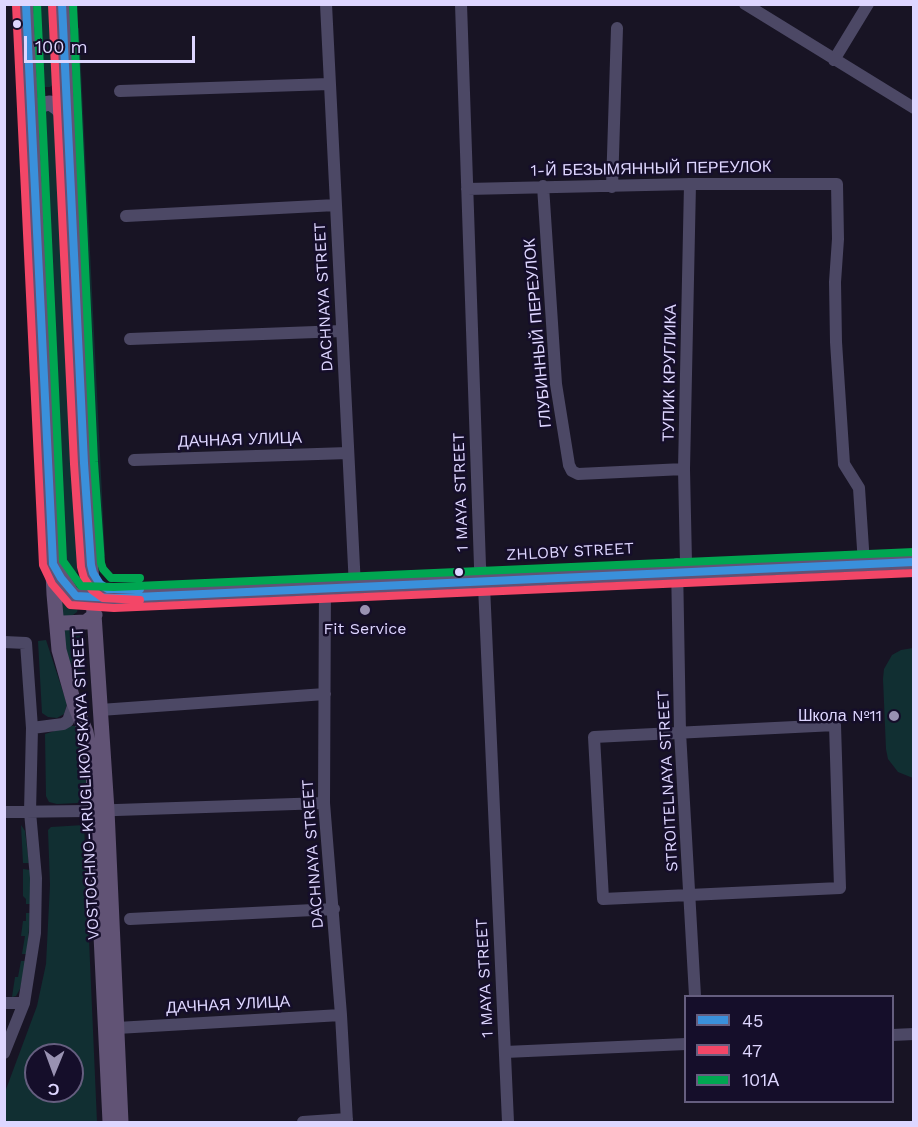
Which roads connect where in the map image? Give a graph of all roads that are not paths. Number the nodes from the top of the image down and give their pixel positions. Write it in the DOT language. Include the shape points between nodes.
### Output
graph roads {
  1 [pos="26,4"];
  2 [pos="62,4"];
  3 [pos="326,4"];
  4 [pos="461,4"];
  5 [pos="746,4"];
  6 [pos="868,4"];
  7 [pos="617,28"];
  8 [pos="834,60"];
  9 [pos="65,80"];
  10 [pos="30,81"];
  11 [pos="329,84"];
  12 [pos="120,91"];
  13 [pos="914,108"];
  14 [pos="68,119"];
  15 [pos="32,122"];
  16 [pos="690,184"];
  17 [pos="543,186"];
  18 [pos="612,187"];
  19 [pos="467,189"];
  20 [pos="336,205"];
  21 [pos="126,216"];
  22 [pos="342,331"];
  23 [pos="130,339"];
  24 [pos="348,453"];
  25 [pos="134,460"];
  26 [pos="684,469"];
  27 [pos="914,552"];
  28 [pos="864,559"];
  29 [pos="914,562"];
  30 [pos="53,564"];
  31 [pos="680,566"];
  32 [pos="93,573"];
  33 [pos="483,578"];
  34 [pos="355,584"];
  35 [pos="324,585"];
  36 [pos="94,598"];
  37 [pos="95,615"];
  38 [pos="57,621"];
  39 [pos="4,642"];
  40 [pos="325,694"];
  41 [pos="74,703"];
  42 [pos="100,710"];
  43 [pos="32,728"];
  44 [pos="680,732"];
  45 [pos="324,803"];
  46 [pos="101,811"];
  47 [pos="4,812"];
  48 [pos="30,812"];
  49 [pos="690,895"];
  50 [pos="333,909"];
  51 [pos="130,919"];
  52 [pos="695,995"];
  53 [pos="4,1003"];
  54 [pos="24,1003"];
  55 [pos="341,1015"];
  56 [pos="117,1028"];
  57 [pos="914,1034"];
  58 [pos="894,1035"];
  59 [pos="684,1044"];
  60 [pos="505,1052"];
  61 [pos="4,1053"];
  62 [pos="347,1121"];
  63 [pos="110,1122"];
  64 [pos="121,1122"];
  65 [pos="303,1122"];
  66 [pos="508,1122"];
  1 -- 10 [label="main road, VOSTOCHNO-KRUGLIKOVSKAYA STREET"];
  2 -- 9 [label="main road, VOSTOCHNO-KRUGLIKOVSKAYA STREET"];
  3 -- 11 [label="street, DACHNAYA STREET"];
  4 -- 19 [label="street, 1 MAYA STREET"];
  5 -- 8 [label="street"];
  6 -- 8 [label="street"];
  7 -- 18 [label="street"];
  8 -- 13 [label="street"];
  9 -- 10 [label="main road" via="50,96 44,96"];
  9 -- 14 [label="main road, VOSTOCHNO-KRUGLIKOVSKAYA STREET"];
  10 -- 15 [label="main road, VOSTOCHNO-KRUGLIKOVSKAYA STREET"];
  11 -- 12 [label="street"];
  11 -- 20 [label="street, DACHNAYA STREET"];
  14 -- 15 [label="main road" via="50,103 39,108"];
  14 -- 32 [label="main road, VOSTOCHNO-KRUGLIKOVSKAYA STREET"];
  15 -- 30 [label="main road, VOSTOCHNO-KRUGLIKOVSKAYA STREET"];
  16 -- 18 [label="street, 1-Й БЕЗЫМЯННЫЙ ПЕРЕУЛОК"];
  16 -- 26 [label="street, ТУПИК КРУГЛИКА"];
  16 -- 28 [label="street, 1-Й БЕЗЫМЯННЫЙ ПЕРЕУЛОК" via="837,184 836,330 844,464 859,488"];
  17 -- 18 [label="street, 1-Й БЕЗЫМЯННЫЙ ПЕРЕУЛОК"];
  17 -- 19 [label="street, 1-Й БЕЗЫМЯННЫЙ ПЕРЕУЛОК"];
  17 -- 26 [label="street, ГЛУБИННЫЙ ПЕРЕУЛОК" via="556,384 569,465 578,474"];
  19 -- 33 [label="street, 1 MAYA STREET"];
  20 -- 21 [label="street"];
  20 -- 22 [label="street, DACHNAYA STREET"];
  22 -- 23 [label="street"];
  22 -- 24 [label="street, DACHNAYA STREET"];
  24 -- 25 [label="street, ДАЧНАЯ УЛИЦА"];
  24 -- 34 [label="street, DACHNAYA STREET"];
  26 -- 31 [label="street, ТУПИК КРУГЛИКА"];
  27 -- 28 [label="main road, ZHLOBY STREET"];
  28 -- 29 [label="main road, ZHLOBY STREET"];
  28 -- 31 [label="main road, ZHLOBY STREET"];
  30 -- 36 [label="main road, ZHLOBY STREET" via="76,596"];
  30 -- 38 [label="main road, VOSTOCHNO-KRUGLIKOVSKAYA STREET"];
  31 -- 33 [label="main road, ZHLOBY STREET"];
  31 -- 44 [label="street, STROITELNAYA STREET"];
  32 -- 35 [label="main road, ZHLOBY STREET" via="100,584 120,590"];
  32 -- 36 [label="main road, VOSTOCHNO-KRUGLIKOVSKAYA STREET"];
  33 -- 34 [label="main road, ZHLOBY STREET"];
  33 -- 60 [label="street, 1 MAYA STREET"];
  34 -- 35 [label="main road, ZHLOBY STREET"];
  35 -- 36 [label="main road, ZHLOBY STREET"];
  35 -- 40 [label="street, DACHNAYA STREET"];
  36 -- 37 [label="main road, VOSTOCHNO-KRUGLIKOVSKAYA STREET"];
  37 -- 38 [label="main road" via="86,622"];
  37 -- 42 [label="main road, VOSTOCHNO-KRUGLIKOVSKAYA STREET"];
  38 -- 41 [label="main road, VOSTOCHNO-KRUGLIKOVSKAYA STREET" via="59,650"];
  39 -- 43 [label="street" via="26,643"];
  40 -- 42 [label="street"];
  40 -- 45 [label="street, DACHNAYA STREET"];
  41 -- 43 [label="street" via="68,721"];
  41 -- 46 [label="main road, VOSTOCHNO-KRUGLIKOVSKAYA STREET" via="90,745"];
  42 -- 46 [label="main road, VOSTOCHNO-KRUGLIKOVSKAYA STREET"];
  43 -- 48 [label="street"];
  44 -- 49 [label="street, STROITELNAYA STREET"];
  44 -- 49 [label="street" via="594,737 603,899"];
  44 -- 49 [label="street" via="836,725 840,888"];
  45 -- 46 [label="street"];
  45 -- 50 [label="street, DACHNAYA STREET"];
  46 -- 48 [label="street"];
  46 -- 56 [label="main road, VOSTOCHNO-KRUGLIKOVSKAYA STREET"];
  46 -- 63 [label="main road" via="96,827"];
  47 -- 48 [label="street"];
  48 -- 54 [label="street" via="36,889"];
  49 -- 52 [label="street, STROITELNAYA STREET"];
  50 -- 51 [label="street"];
  50 -- 55 [label="street, DACHNAYA STREET"];
  53 -- 54 [label="street"];
  54 -- 61 [label="street"];
  55 -- 56 [label="street, ДАЧНАЯ УЛИЦА"];
  55 -- 62 [label="street, DACHNAYA STREET"];
  56 -- 64 [label="main road, VOSTOCHNO-KRUGLIKOVSKAYA STREET"];
  57 -- 58 [label="street"];
  59 -- 60 [label="street"];
  60 -- 66 [label="street, 1 MAYA STREET"];
  62 -- 65 [label="street"];
}
